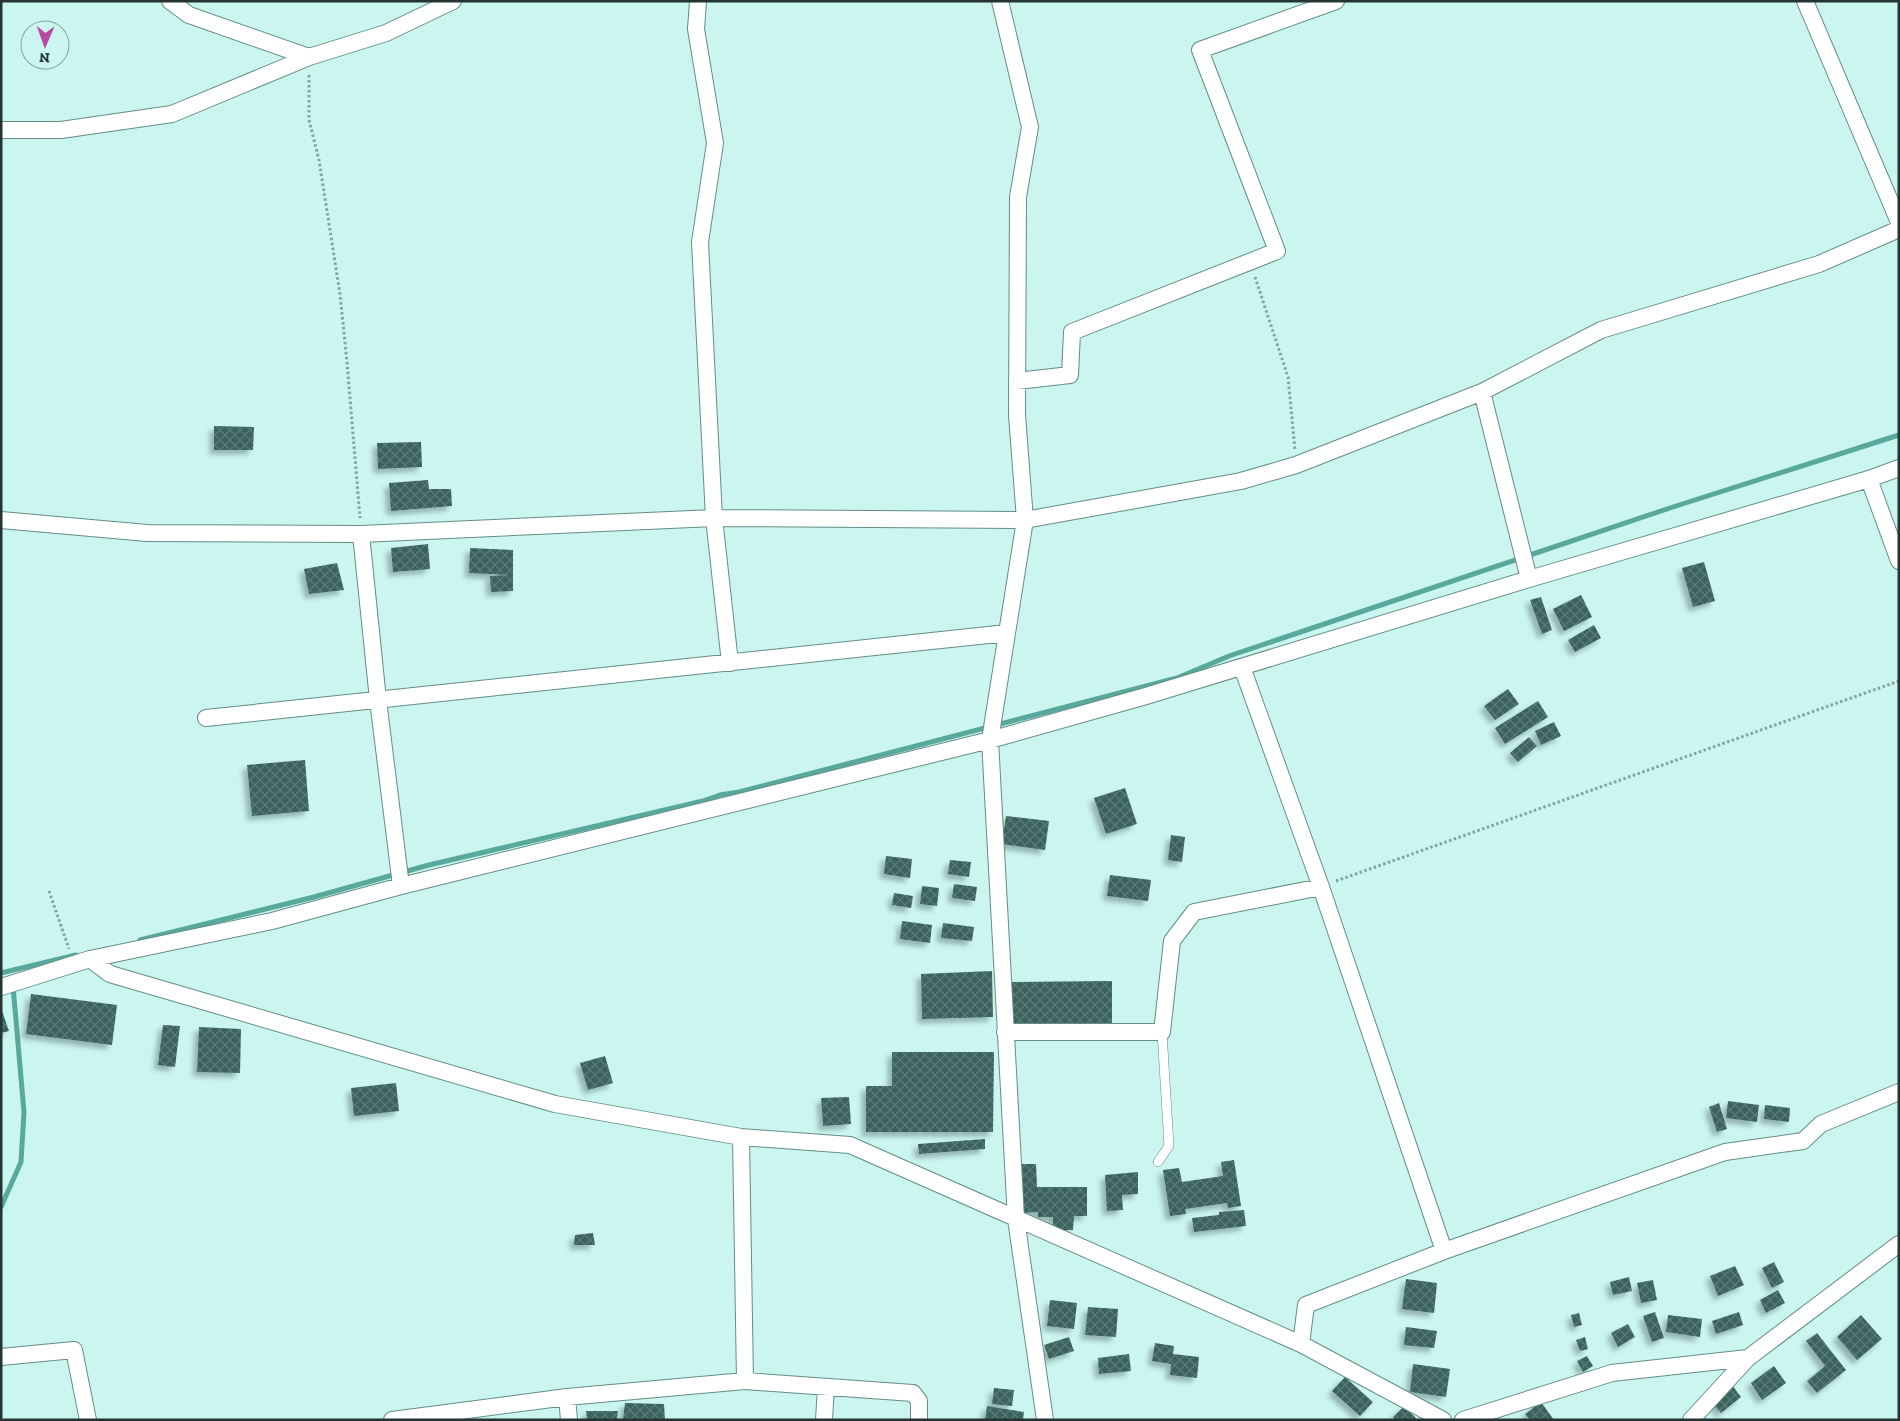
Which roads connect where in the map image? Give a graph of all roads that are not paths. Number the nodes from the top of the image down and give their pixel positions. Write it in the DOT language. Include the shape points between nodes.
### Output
graph roads {
  1 [pos="170,1"];
  2 [pos="452,1"];
  3 [pos="698,1"];
  4 [pos="1000,1"];
  5 [pos="1336,1"];
  6 [pos="1806,1"];
  7 [pos="309,57"];
  8 [pos="1,130"];
  9 [pos="1899,222"];
  10 [pos="1899,229"];
  11 [pos="1017,381"];
  12 [pos="1482,392"];
  13 [pos="1899,468"];
  14 [pos="1869,479"];
  15 [pos="714,518"];
  16 [pos="1,520"];
  17 [pos="1026,520"];
  18 [pos="361,534"];
  19 [pos="1899,561"];
  20 [pos="1529,579"];
  21 [pos="1007,633"];
  22 [pos="730,663"];
  23 [pos="1242,667"];
  24 [pos="378,700"];
  25 [pos="206,718"];
  26 [pos="990,740"];
  27 [pos="401,886"];
  28 [pos="1321,887"];
  29 [pos="90,959"];
  30 [pos="1,986"];
  31 [pos="1005,1032"];
  32 [pos="1162,1032"];
  33 [pos="1899,1092"];
  34 [pos="741,1137"];
  35 [pos="1158,1162"];
  36 [pos="1016,1219"];
  37 [pos="1899,1244"];
  38 [pos="1444,1251"];
  39 [pos="1301,1344"];
  40 [pos="1,1357"];
  41 [pos="1748,1358"];
  42 [pos="745,1381"];
  43 [pos="826,1387"];
  44 [pos="567,1397"];
  45 [pos="88,1420"];
  46 [pos="392,1420"];
  47 [pos="569,1420"];
  48 [pos="824,1420"];
  49 [pos="919,1420"];
  50 [pos="1045,1420"];
  51 [pos="1443,1420"];
  52 [pos="1463,1420"];
  53 [pos="1691,1420"];
  1 -- 7 [label="street" via="189,15"];
  2 -- 7 [label="street" via="386,33"];
  3 -- 15 [label="street" via="696,30 715,143 700,242"];
  4 -- 11 [label="street" via="1030,126 1018,196"];
  5 -- 11 [label="street" via="1200,50 1277,251 1072,332 1070,375"];
  6 -- 9 [label="street"];
  7 -- 8 [label="street" via="172,114 61,130"];
  10 -- 12 [label="street" via="1819,264 1601,330"];
  11 -- 17 [label="street"];
  12 -- 17 [label="street" via="1296,465 1241,482"];
  12 -- 20 [label="street"];
  13 -- 14 [label="street"];
  14 -- 19 [label="street"];
  14 -- 20 [label="street"];
  15 -- 17 [label="street"];
  15 -- 18 [label="street"];
  15 -- 22 [label="street"];
  16 -- 18 [label="street" via="147,533"];
  17 -- 21 [label="street"];
  18 -- 24 [label="street"];
  20 -- 23 [label="street"];
  21 -- 22 [label="street"];
  21 -- 26 [label="street"];
  22 -- 24 [label="street"];
  23 -- 26 [label="street"];
  23 -- 28 [label="street"];
  24 -- 25 [label="street"];
  24 -- 27 [label="street"];
  26 -- 27 [label="street"];
  26 -- 31 [label="street"];
  27 -- 29 [label="street" via="272,921"];
  28 -- 32 [label="street" via="1194,912 1172,941"];
  28 -- 38 [label="street"];
  29 -- 30 [label="street"];
  29 -- 34 [label="street" via="110,974 555,1104"];
  31 -- 32 [label="street"];
  31 -- 36 [label="street"];
  32 -- 35 [label="lane" via="1169,1146"];
  33 -- 38 [label="street" via="1821,1124 1802,1141 1725,1152"];
  34 -- 36 [label="street" via="850,1145"];
  34 -- 42 [label="street"];
  36 -- 39 [label="street"];
  36 -- 50 [label="street"];
  37 -- 41 [label="street"];
  38 -- 39 [label="street" via="1306,1305"];
  39 -- 51 [label="street"];
  40 -- 45 [label="street" via="74,1350"];
  41 -- 52 [label="street" via="1612,1373"];
  41 -- 53 [label="street"];
  42 -- 43 [label="street"];
  42 -- 44 [label="street"];
  43 -- 48 [label="street"];
  43 -- 49 [label="street" via="913,1393 919,1401"];
  44 -- 46 [label="street"];
  44 -- 47 [label="street"];
}
